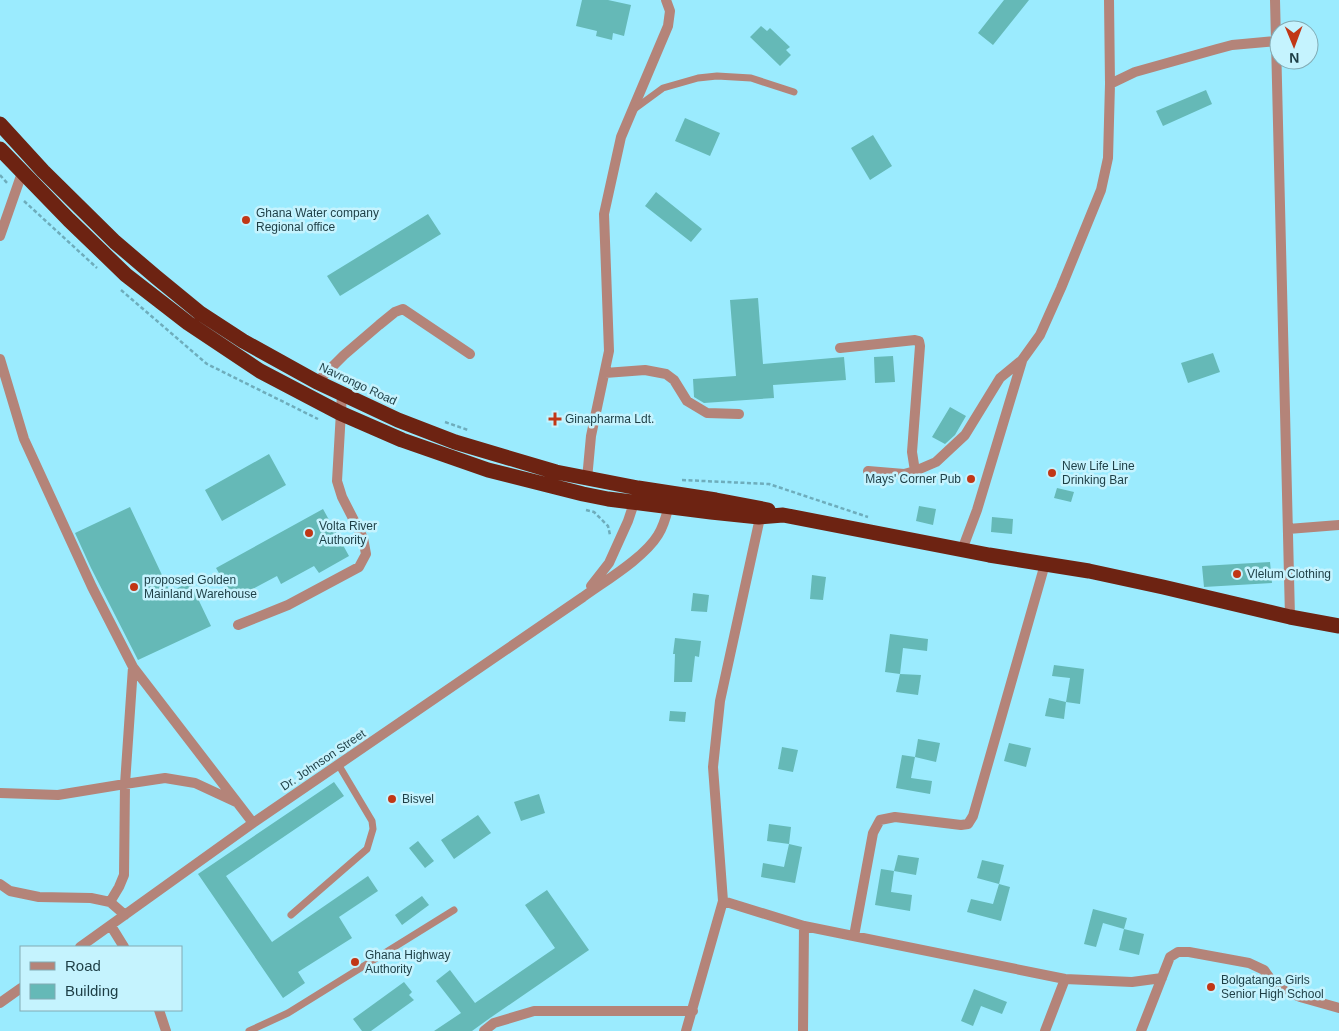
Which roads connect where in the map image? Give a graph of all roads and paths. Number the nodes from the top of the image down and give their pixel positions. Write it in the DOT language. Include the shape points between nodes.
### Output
graph roads {
  1 [pos="666,0"];
  2 [pos="1109,0"];
  3 [pos="1275,0"];
  4 [pos="1276,20"];
  5 [pos="1269,41"];
  6 [pos="1277,70"];
  7 [pos="1110,84"];
  8 [pos="794,92"];
  9 [pos="632,110"];
  10 [pos="0,124"];
  11 [pos="0,149"];
  12 [pos="22,173"];
  13 [pos="0,236"];
  14 [pos="840,348"];
  15 [pos="470,354"];
  16 [pos="0,359"];
  17 [pos="1022,360"];
  18 [pos="605,373"];
  19 [pos="317,382"];
  20 [pos="342,394"];
  21 [pos="340,413"];
  22 [pos="739,414"];
  23 [pos="441,421"];
  24 [pos="469,430"];
  25 [pos="868,471"];
  26 [pos="915,471"];
  27 [pos="587,479"];
  28 [pos="681,480"];
  29 [pos="637,495"];
  30 [pos="670,500"];
  31 [pos="761,512"];
  32 [pos="874,518"];
  33 [pos="1339,524"];
  34 [pos="1288,530"];
  35 [pos="962,550"];
  36 [pos="1045,564"];
  37 [pos="583,597"];
  38 [pos="1290,617"];
  39 [pos="238,625"];
  40 [pos="1339,626"];
  41 [pos="133,667"];
  42 [pos="338,764"];
  43 [pos="125,784"];
  44 [pos="0,794"];
  45 [pos="237,802"];
  46 [pos="253,823"];
  47 [pos="0,884"];
  48 [pos="723,901"];
  49 [pos="110,902"];
  50 [pos="454,910"];
  51 [pos="125,915"];
  52 [pos="291,915"];
  53 [pos="111,926"];
  54 [pos="804,926"];
  55 [pos="854,936"];
  56 [pos="81,946"];
  57 [pos="123,946"];
  58 [pos="1162,978"];
  59 [pos="1066,979"];
  60 [pos="20,989"];
  61 [pos="0,1003"];
  62 [pos="1339,1008"];
  63 [pos="159,1011"];
  64 [pos="693,1011"];
  65 [pos="166,1031"];
  66 [pos="249,1031"];
  67 [pos="484,1031"];
  68 [pos="686,1031"];
  69 [pos="804,1031"];
  70 [pos="1045,1031"];
  71 [pos="1141,1031"];
  1 -- 9 [label="street" via="670,12 668,26"];
  2 -- 7 [label="street"];
  3 -- 4 [label="street"];
  5 -- 7 [label="street" via="1217,49 1135,72"];
  6 -- 34 [label="street"];
  7 -- 17 [label="street" via="1108,158 1101,190 1062,288 1040,335"];
  8 -- 9 [label="lane" via="751,78 698,78 663,88"];
  9 -- 18 [label="street" via="621,137 604,214 609,351"];
  10 -- 19 [label="highway, Navrongo Road" via="115,242 156,277 229,331"];
  11 -- 12 [label="highway, Navrongo Road"];
  12 -- 13 [label="street"];
  12 -- 21 [label="highway, Navrongo Road" via="126,275 188,323 260,372"];
  14 -- 26 [label="street" via="919,341 912,452"];
  15 -- 19 [label="street" via="404,309 358,343"];
  16 -- 41 [label="street" via="24,439"];
  17 -- 26 [label="street" via="1000,378 964,435 936,462"];
  17 -- 35 [label="street"];
  18 -- 22 [label="street" via="645,370 666,374 674,380 687,401 707,413"];
  18 -- 27 [label="street" via="591,436"];
  19 -- 20 [label="highway, Navrongo Road"];
  20 -- 21 [label="street"];
  20 -- 27 [label="highway, Navrongo Road" via="455,442"];
  21 -- 29 [label="highway, Navrongo Road" via="402,440 488,470 583,494"];
  21 -- 39 [label="street" via="337,482 363,538 366,554 359,567 288,605"];
  23 -- 24 [label="path"];
  25 -- 26 [label="street" via="904,474"];
  27 -- 29 [label="highway, Navrongo Road"];
  28 -- 32 [label="path" via="770,484"];
  29 -- 30 [label="highway, Navrongo Road"];
  29 -- 37 [label="street, Dr. Johnson Street" via="615,552"];
  30 -- 31 [label="highway, Navrongo Road"];
  30 -- 37 [label="street, Dr. Johnson Street" via="658,536 636,559"];
  31 -- 35 [label="highway, Navrongo Road"];
  31 -- 48 [label="street" via="720,701 713,766"];
  33 -- 34 [label="street"];
  34 -- 38 [label="street"];
  35 -- 36 [label="highway, Navrongo Road"];
  36 -- 38 [label="highway, Navrongo Road"];
  36 -- 55 [label="street" via="973,816 968,824 961,825 895,817 880,820 874,833"];
  37 -- 42 [label="street, Dr. Johnson Street"];
  38 -- 40 [label="highway, Navrongo Road"];
  41 -- 43 [label="street"];
  41 -- 45 [label="street"];
  42 -- 46 [label="street, Dr. Johnson Street"];
  42 -- 52 [label="lane" via="372,821 367,849"];
  43 -- 44 [label="street" via="58,795"];
  43 -- 45 [label="street" via="165,778 195,783"];
  43 -- 49 [label="street" via="124,875"];
  45 -- 46 [label="street"];
  46 -- 51 [label="street, Dr. Johnson Street"];
  47 -- 49 [label="street" via="10,891 39,896"];
  48 -- 54 [label="street"];
  48 -- 64 [label="street"];
  49 -- 51 [label="street"];
  50 -- 66 [label="lane" via="288,1012"];
  51 -- 53 [label="street, Dr. Johnson Street"];
  53 -- 56 [label="street, Dr. Johnson Street"];
  53 -- 57 [label="street"];
  54 -- 55 [label="street"];
  54 -- 69 [label="street"];
  55 -- 59 [label="street"];
  58 -- 59 [label="street" via="1132,982"];
  58 -- 62 [label="street" via="1170,957 1178,952 1188,952 1249,963 1264,970 1276,987"];
  58 -- 71 [label="street"];
  59 -- 70 [label="street"];
  60 -- 61 [label="street"];
  63 -- 65 [label="street"];
  64 -- 67 [label="street" via="534,1011 494,1023"];
  64 -- 68 [label="street"];
}
